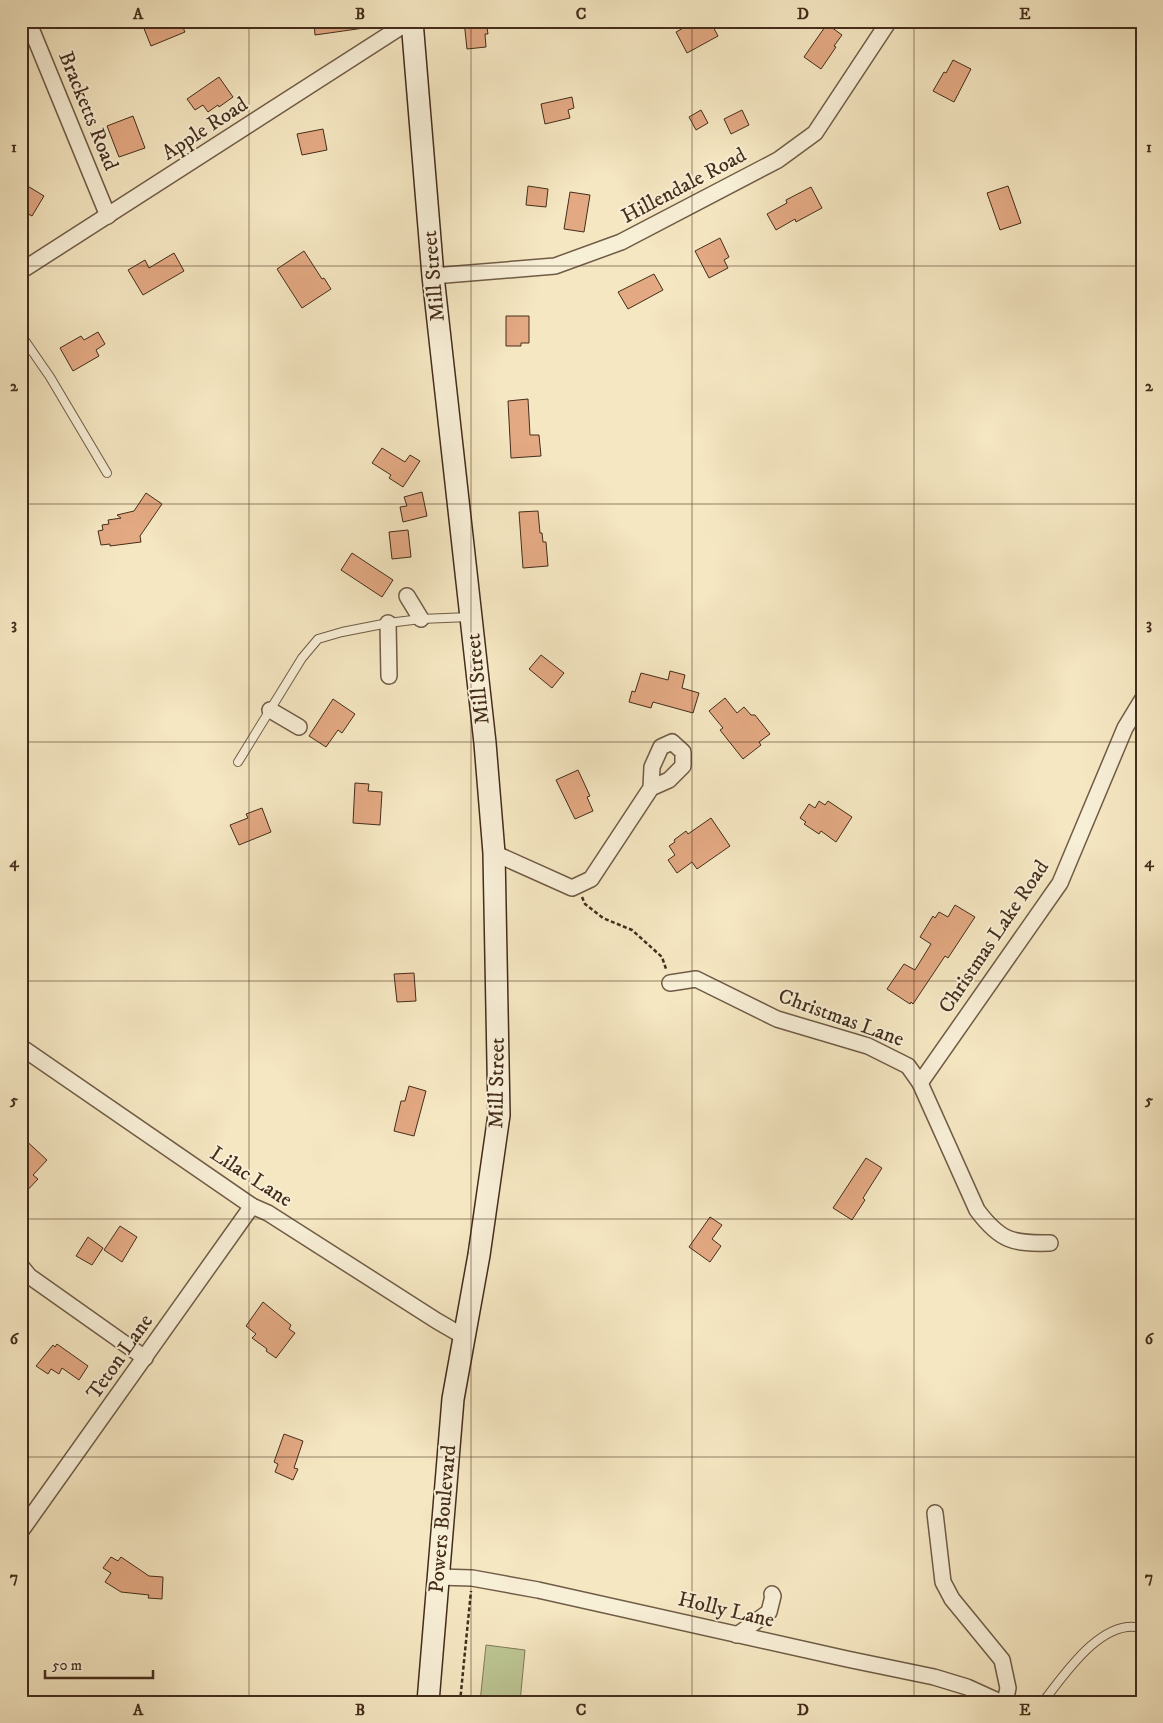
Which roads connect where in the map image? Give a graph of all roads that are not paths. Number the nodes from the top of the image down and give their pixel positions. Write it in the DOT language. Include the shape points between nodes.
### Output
graph roads {
  1 [pos="28,21"];
  2 [pos="411,21"];
  3 [pos="889,21"];
  4 [pos="108,216"];
  5 [pos="21,271"];
  6 [pos="433,276"];
  7 [pos="21,335"];
  8 [pos="107,473"];
  9 [pos="407,596"];
  10 [pos="471,616"];
  11 [pos="421,619"];
  12 [pos="388,623"];
  13 [pos="389,676"];
  14 [pos="1142,700"];
  15 [pos="270,710"];
  16 [pos="299,727"];
  17 [pos="238,762"];
  18 [pos="651,788"];
  19 [pos="494,853"];
  20 [pos="670,983"];
  21 [pos="21,1047"];
  22 [pos="920,1083"];
  23 [pos="252,1206"];
  24 [pos="1050,1243"];
  25 [pos="21,1266"];
  26 [pos="463,1336"];
  27 [pos="145,1358"];
  28 [pos="935,1514"];
  29 [pos="21,1531"];
  30 [pos="438,1577"];
  31 [pos="772,1594"];
  32 [pos="1142,1628"];
  33 [pos="737,1636"];
  34 [pos="428,1702"];
  35 [pos="1000,1702"];
  36 [pos="1005,1702"];
  37 [pos="1043,1702"];
  1 -- 4 [label="street, Bracketts Road"];
  2 -- 4 [label="street, Apple Road"];
  2 -- 6 [label="main road, Mill Street"];
  3 -- 6 [label="street, Hillendale Road" via="815,133 778,160 621,242 555,266"];
  4 -- 5 [label="street, Apple Road"];
  6 -- 10 [label="main road, Mill Street"];
  7 -- 8 [label="lane"];
  9 -- 11 [label="street"];
  10 -- 11 [label="lane"];
  10 -- 19 [label="main road, Mill Street"];
  11 -- 12 [label="lane"];
  12 -- 13 [label="street"];
  12 -- 15 [label="lane" via="318,639 302,658"];
  14 -- 22 [label="street, Christmas Lake Road" via="1125,728 1060,883"];
  15 -- 16 [label="street"];
  15 -- 17 [label="lane"];
  18 -- 19 [label="street" via="591,879 577,886 572,888"];
  19 -- 26 [label="main road, Mill Street" via="499,1115 479,1254"];
  20 -- 22 [label="street, Christmas Lane" via="696,979 777,1019 868,1046 908,1066"];
  21 -- 23 [label="street, Lilac Lane"];
  22 -- 24 [label="street, Christmas Lane" via="977,1210 990,1227 1008,1240 1027,1244"];
  23 -- 26 [label="street, Lilac Lane"];
  23 -- 27 [label="street, Teton Lane"];
  25 -- 27 [label="street" via="29,1276"];
  26 -- 30 [label="main road, Powers Boulevard" via="453,1399"];
  27 -- 29 [label="street, Teton Lane"];
  28 -- 36 [label="street" via="943,1582 952,1599 1002,1660 1008,1688"];
  30 -- 33 [label="street, Holly Lane" via="472,1578"];
  30 -- 34 [label="main road, Powers Boulevard"];
  31 -- 33 [label="street" via="769,1612"];
  32 -- 37 [label="lane" via="1121,1628 1087,1648"];
  33 -- 35 [label="street, Holly Lane" via="934,1677"];
}
